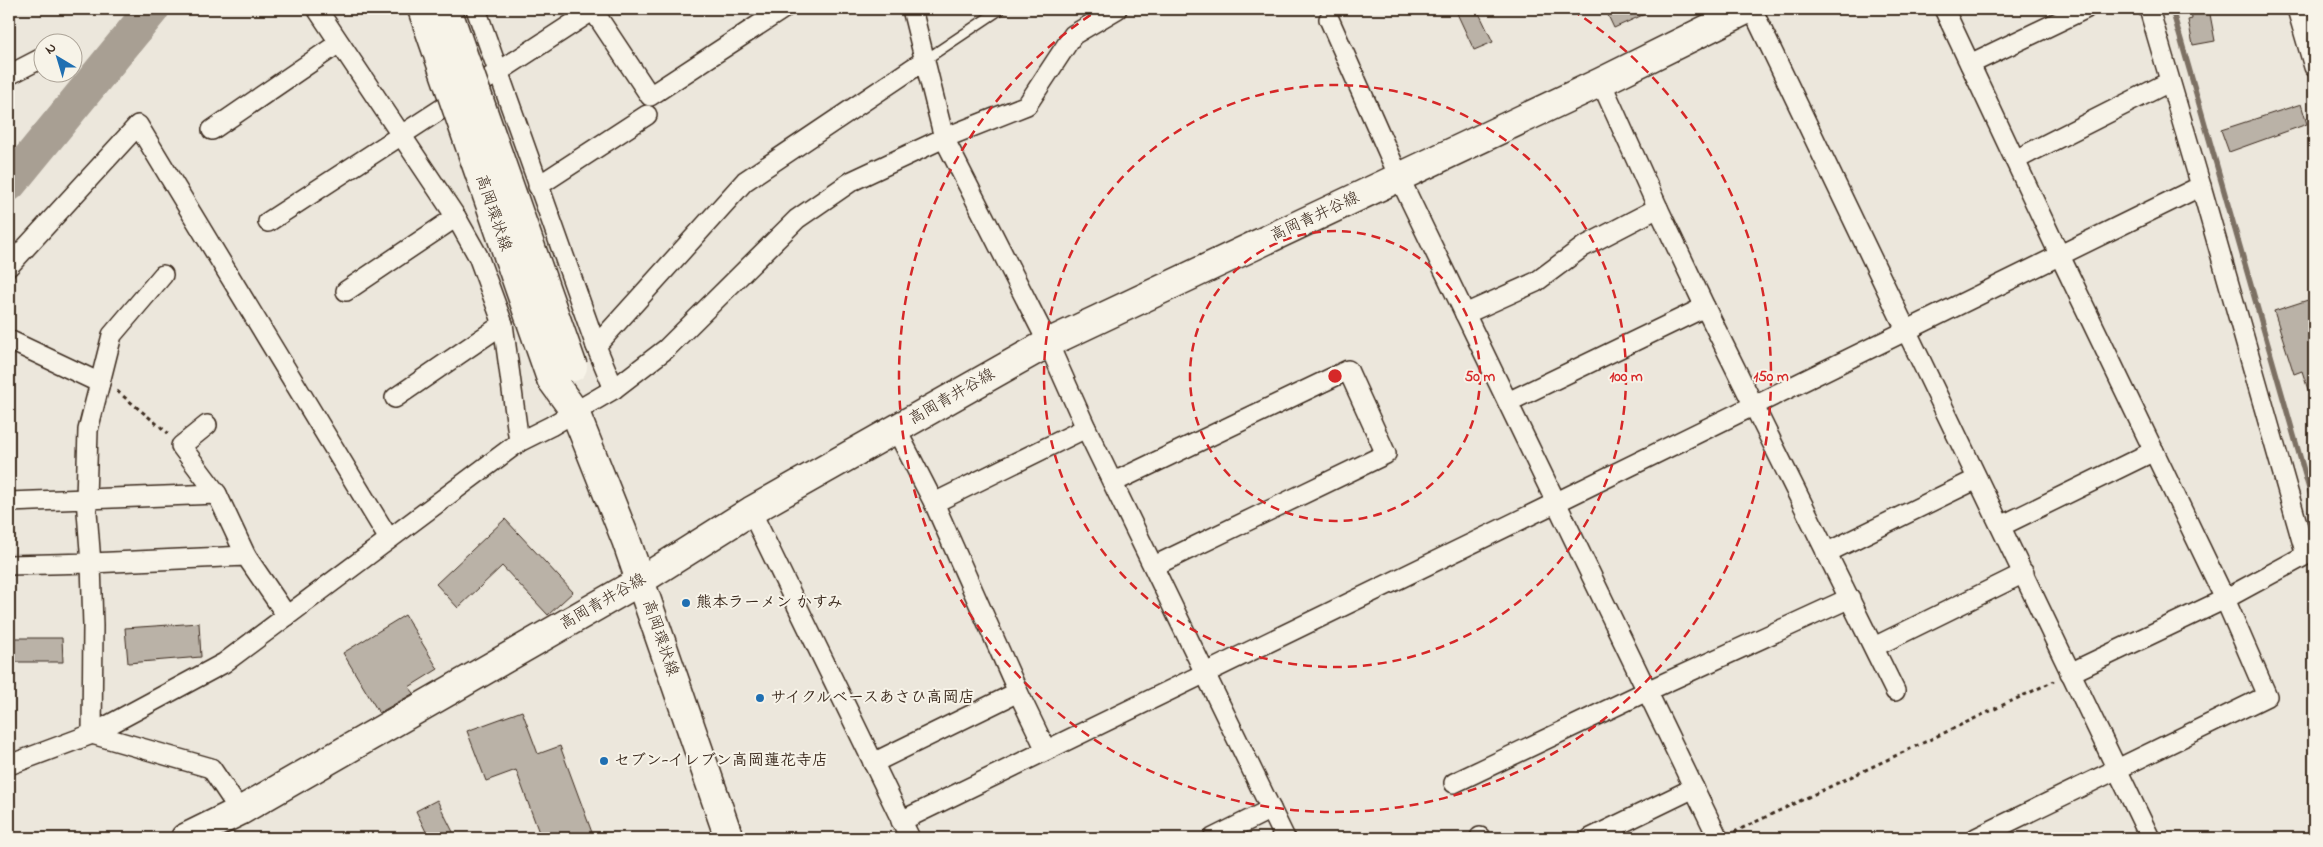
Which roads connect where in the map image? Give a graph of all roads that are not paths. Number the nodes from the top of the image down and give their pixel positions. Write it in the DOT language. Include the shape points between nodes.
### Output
graph roads {
  1 [pos="317,9"];
  2 [pos="422,9"];
  3 [pos="447,9"];
  4 [pos="476,9"];
  5 [pos="594,9"];
  6 [pos="783,9"];
  7 [pos="912,9"];
  8 [pos="1000,9"];
  9 [pos="1117,9"];
  10 [pos="1748,9"];
  11 [pos="1752,9"];
  12 [pos="1944,9"];
  13 [pos="2085,9"];
  14 [pos="2149,9"];
  15 [pos="2297,9"];
  16 [pos="1330,20"];
  17 [pos="339,43"];
  18 [pos="924,60"];
  19 [pos="32,63"];
  20 [pos="1970,64"];
  21 [pos="2314,67"];
  22 [pos="498,72"];
  23 [pos="9,74"];
  24 [pos="1601,82"];
  25 [pos="2169,82"];
  26 [pos="647,114"];
  27 [pos="212,130"];
  28 [pos="401,135"];
  29 [pos="944,138"];
  30 [pos="2016,160"];
  31 [pos="1399,177"];
  32 [pos="538,186"];
  33 [pos="2201,186"];
  34 [pos="1658,208"];
  35 [pos="456,217"];
  36 [pos="268,222"];
  37 [pos="2060,256"];
  38 [pos="9,266"];
  39 [pos="163,275"];
  40 [pos="346,291"];
  41 [pos="1705,307"];
  42 [pos="1465,314"];
  43 [pos="503,324"];
  44 [pos="1907,330"];
  45 [pos="9,340"];
  46 [pos="1048,343"];
  47 [pos="596,346"];
  48 [pos="562,373"];
  49 [pos="100,383"];
  50 [pos="614,389"];
  51 [pos="395,398"];
  52 [pos="1508,402"];
  53 [pos="1755,405"];
  54 [pos="575,412"];
  55 [pos="207,425"];
  56 [pos="1086,428"];
  57 [pos="896,429"];
  58 [pos="519,442"];
  59 [pos="2154,451"];
  60 [pos="1977,479"];
  61 [pos="1114,482"];
  62 [pos="217,494"];
  63 [pos="86,499"];
  64 [pos="9,502"];
  65 [pos="934,503"];
  66 [pos="1556,503"];
  67 [pos="751,511"];
  68 [pos="2001,526"];
  69 [pos="389,539"];
  70 [pos="1826,553"];
  71 [pos="246,556"];
  72 [pos="91,563"];
  73 [pos="9,565"];
  74 [pos="1154,566"];
  75 [pos="2024,573"];
  76 [pos="640,582"];
  77 [pos="1850,598"];
  78 [pos="2225,599"];
  79 [pos="287,616"];
  80 [pos="1874,647"];
  81 [pos="2070,673"];
  82 [pos="1206,674"];
  83 [pos="1647,691"];
  84 [pos="1895,691"];
  85 [pos="1018,692"];
  86 [pos="92,734"];
  87 [pos="1046,750"];
  88 [pos="873,763"];
  89 [pos="9,765"];
  90 [pos="2118,770"];
  91 [pos="1454,783"];
  92 [pos="1694,788"];
  93 [pos="1271,809"];
  94 [pos="240,811"];
  95 [pos="901,821"];
  96 [pos="1724,836"];
  97 [pos="185,838"];
  98 [pos="729,838"];
  99 [pos="910,838"];
  100 [pos="1213,838"];
  101 [pos="1285,838"];
  102 [pos="1591,838"];
  103 [pos="1976,838"];
  104 [pos="2150,838"];
  1 -- 17 [label="street"];
  2 -- 48 [label="main road, 高岡環状線, bridge"];
  3 -- 48 [label="main road, 高岡環状線, bridge"];
  4 -- 22 [label="street"];
  5 -- 6 [label="street" via="650,96"];
  5 -- 22 [label="street"];
  7 -- 18 [label="street"];
  8 -- 18 [label="lane"];
  9 -- 29 [label="street" via="1073,35 1028,105"];
  10 -- 24 [label="main road, 高岡青井谷線"];
  11 -- 44 [label="street"];
  12 -- 20 [label="street"];
  13 -- 20 [label="street"];
  14 -- 25 [label="street"];
  15 -- 21 [label="street"];
  16 -- 31 [label="street"];
  17 -- 27 [label="street"];
  17 -- 28 [label="street"];
  18 -- 29 [label="street"];
  18 -- 47 [label="street" via="745,181"];
  19 -- 23 [label="street"];
  20 -- 30 [label="street"];
  22 -- 28 [label="street"];
  22 -- 32 [label="street"];
  24 -- 31 [label="main road, 高岡青井谷線"];
  24 -- 34 [label="street"];
  25 -- 30 [label="street"];
  25 -- 33 [label="street"];
  26 -- 32 [label="street"];
  28 -- 35 [label="street"];
  28 -- 36 [label="street"];
  29 -- 46 [label="street"];
  29 -- 50 [label="street" via="852,181 797,219 666,349"];
  30 -- 37 [label="street"];
  31 -- 42 [label="street"];
  31 -- 46 [label="main road, 高岡青井谷線"];
  32 -- 47 [label="street"];
  33 -- 37 [label="street"];
  33 -- 78 [label="street" via="2306,555"];
  34 -- 41 [label="street"];
  34 -- 42 [label="street" via="1583,247 1536,282"];
  35 -- 40 [label="street"];
  35 -- 43 [label="street" via="478,256"];
  37 -- 44 [label="street"];
  37 -- 59 [label="street"];
  38 -- 69 [label="street" via="138,125"];
  39 -- 49 [label="street" via="112,335"];
  41 -- 52 [label="street"];
  41 -- 53 [label="street"];
  42 -- 52 [label="street"];
  43 -- 51 [label="street"];
  43 -- 58 [label="street"];
  44 -- 53 [label="street"];
  44 -- 60 [label="street"];
  45 -- 49 [label="street"];
  46 -- 56 [label="street"];
  46 -- 57 [label="main road, 高岡青井谷線"];
  47 -- 50 [label="street"];
  48 -- 54 [label="main road, 高岡環状線"];
  49 -- 63 [label="street" via="88,430"];
  50 -- 54 [label="street"];
  52 -- 66 [label="street"];
  53 -- 66 [label="street"];
  53 -- 70 [label="street"];
  54 -- 58 [label="street"];
  54 -- 76 [label="main road, 高岡環状線"];
  55 -- 62 [label="street" via="181,446"];
  56 -- 61 [label="street"];
  56 -- 65 [label="street"];
  57 -- 65 [label="street"];
  57 -- 67 [label="main road, 高岡青井谷線"];
  58 -- 69 [label="street"];
  59 -- 68 [label="street"];
  59 -- 78 [label="street"];
  60 -- 68 [label="street"];
  60 -- 70 [label="street"];
  61 -- 74 [label="street"];
  61 -- 74 [label="street" via="1348,370 1386,454"];
  62 -- 63 [label="street"];
  62 -- 71 [label="street"];
  63 -- 64 [label="street"];
  63 -- 72 [label="street"];
  65 -- 85 [label="street"];
  66 -- 82 [label="street"];
  66 -- 83 [label="street"];
  67 -- 76 [label="main road, 高岡青井谷線"];
  67 -- 88 [label="street"];
  68 -- 75 [label="street"];
  69 -- 79 [label="street"];
  70 -- 77 [label="street"];
  71 -- 72 [label="street"];
  71 -- 79 [label="street"];
  72 -- 73 [label="street"];
  72 -- 86 [label="street"];
  74 -- 82 [label="street"];
  75 -- 80 [label="street"];
  75 -- 81 [label="street"];
  76 -- 94 [label="main road, 高岡青井谷線"];
  76 -- 98 [label="main road, 高岡環状線"];
  77 -- 80 [label="street"];
  77 -- 83 [label="street"];
  78 -- 81 [label="street"];
  78 -- 90 [label="street" via="2267,696"];
  79 -- 86 [label="street" via="224,663"];
  80 -- 84 [label="street"];
  81 -- 90 [label="street"];
  82 -- 87 [label="street"];
  82 -- 93 [label="street"];
  83 -- 91 [label="street"];
  83 -- 92 [label="street"];
  85 -- 87 [label="street"];
  85 -- 88 [label="street"];
  86 -- 89 [label="street"];
  86 -- 94 [label="street" via="211,768"];
  87 -- 95 [label="street"];
  88 -- 95 [label="street"];
  90 -- 103 [label="street"];
  90 -- 104 [label="street"];
  92 -- 96 [label="street"];
  92 -- 102 [label="street"];
  93 -- 100 [label="street"];
  93 -- 101 [label="street"];
  94 -- 97 [label="main road, 高岡青井谷線"];
  95 -- 99 [label="street"];
}
